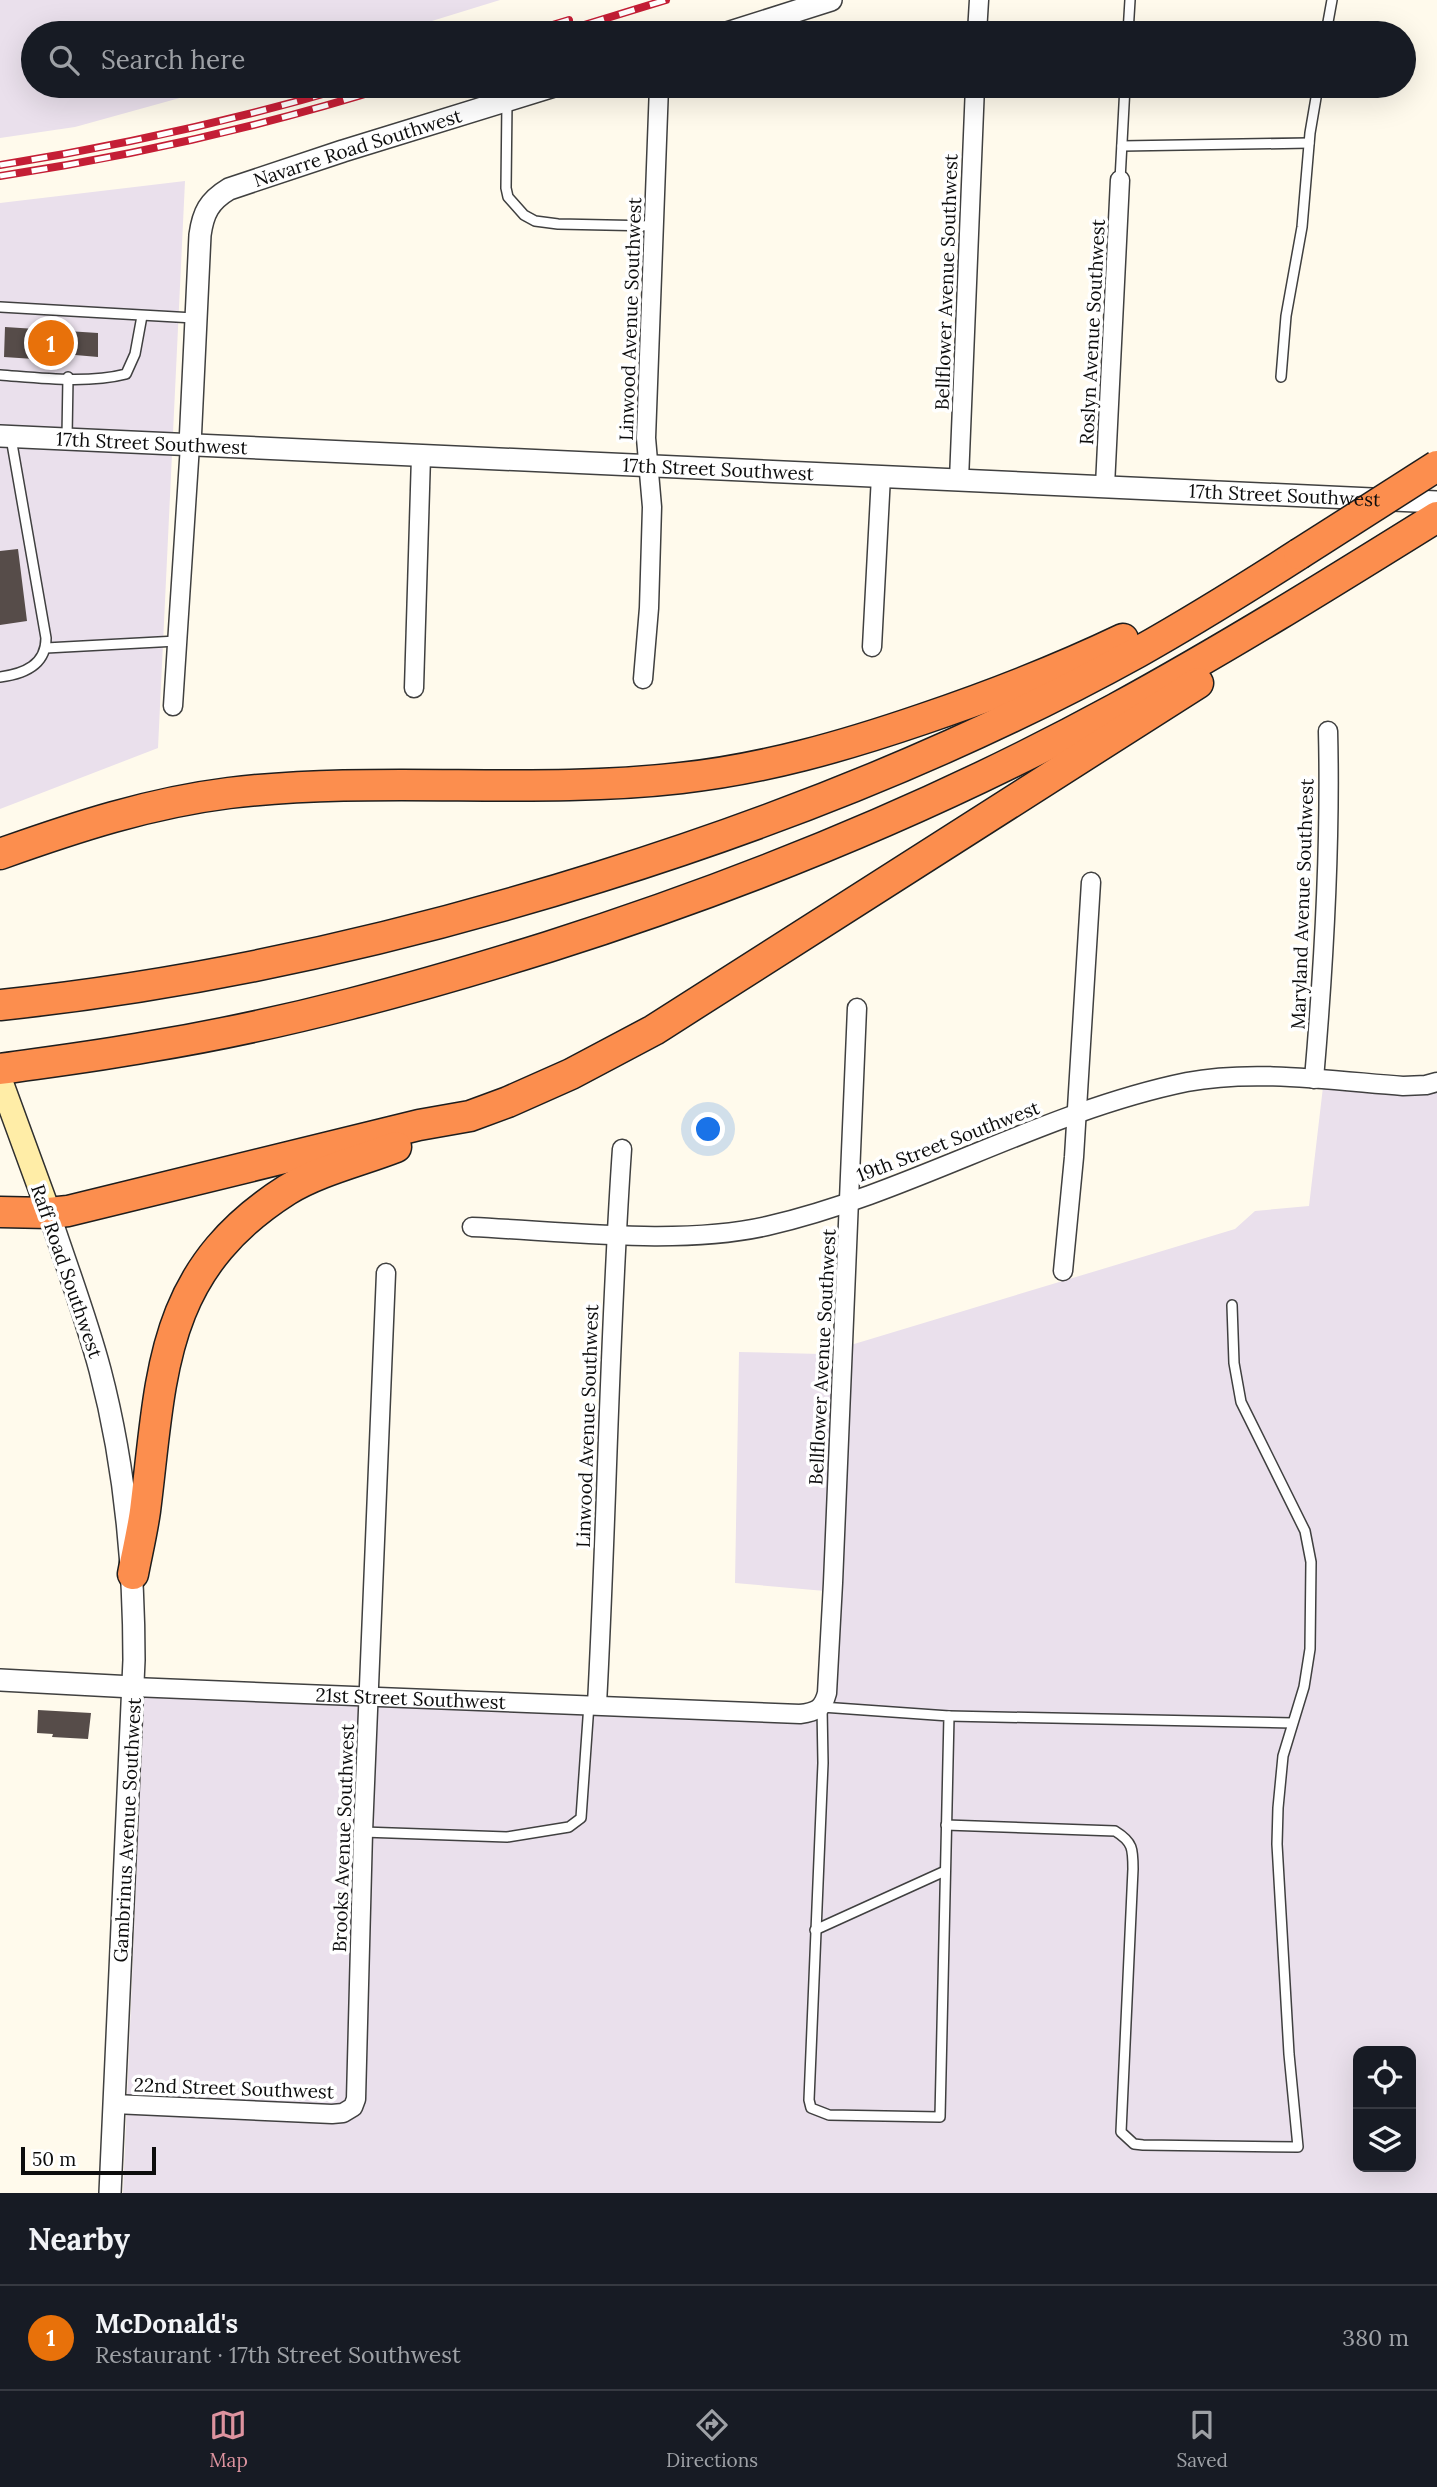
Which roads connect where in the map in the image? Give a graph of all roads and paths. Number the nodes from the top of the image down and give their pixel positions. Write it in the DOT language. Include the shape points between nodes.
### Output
graph roads {
  1 [pos="831,0"];
  2 [pos="979,0"];
  3 [pos="1129,0"];
  4 [pos="1332,0"];
  5 [pos="765,21"];
  6 [pos="978,21"];
  7 [pos="1128,21"];
  8 [pos="1328,21"];
  9 [pos="514,98"];
  10 [pos="659,98"];
  11 [pos="975,98"];
  12 [pos="1124,98"];
  13 [pos="1316,98"];
  14 [pos="507,100"];
  15 [pos="1309,143"];
  16 [pos="1122,146"];
  17 [pos="1121,180"];
  18 [pos="654,226"];
  19 [pos="0,307"];
  20 [pos="142,316"];
  21 [pos="196,318"];
  22 [pos="0,375"];
  23 [pos="68,377"];
  24 [pos="1281,377"];
  25 [pos="5,437"];
  26 [pos="67,439"];
  27 [pos="190,444"];
  28 [pos="421,456"];
  29 [pos="648,466"];
  30 [pos="1437,466"];
  31 [pos="881,476"];
  32 [pos="959,480"];
  33 [pos="1105,486"];
  34 [pos="1437,502"];
  35 [pos="1437,517"];
  36 [pos="1299,554"];
  37 [pos="1335,581"];
  38 [pos="177,641"];
  39 [pos="872,647"];
  40 [pos="46,648"];
  41 [pos="0,677"];
  42 [pos="643,679"];
  43 [pos="414,688"];
  44 [pos="173,706"];
  45 [pos="1328,731"];
  46 [pos="0,854"];
  47 [pos="1091,882"];
  48 [pos="0,1004"];
  49 [pos="857,1008"];
  50 [pos="0,1069"];
  51 [pos="0,1079"];
  52 [pos="1314,1079"];
  53 [pos="1437,1082"];
  54 [pos="1077,1115"];
  55 [pos="470,1116"];
  56 [pos="622,1149"];
  57 [pos="850,1201"];
  58 [pos="0,1212"];
  59 [pos="49,1213"];
  60 [pos="472,1227"];
  61 [pos="616,1234"];
  62 [pos="1063,1271"];
  63 [pos="386,1273"];
  64 [pos="1232,1305"];
  65 [pos="120,1467"];
  66 [pos="133,1574"];
  67 [pos="0,1680"];
  68 [pos="133,1687"];
  69 [pos="369,1696"];
  70 [pos="593,1704"];
  71 [pos="822,1707"];
  72 [pos="949,1716"];
  73 [pos="1292,1723"];
  74 [pos="946,1825"];
  75 [pos="363,1832"];
  76 [pos="945,1871"];
  77 [pos="815,1930"];
  78 [pos="114,2104"];
  79 [pos="351,2110"];
  80 [pos="110,2193"];
  1 -- 5 [label="street"];
  2 -- 6 [label="street"];
  3 -- 7 [label="lane"];
  4 -- 8 [label="lane"];
  9 -- 14 [label="street, Navarre Road Southwest"];
  10 -- 18 [label="street, Linwood Avenue Southwest"];
  11 -- 32 [label="street, Bellflower Avenue Southwest"];
  12 -- 16 [label="lane"];
  13 -- 15 [label="lane"];
  14 -- 18 [label="lane" via="506,188 524,215 558,224"];
  14 -- 21 [label="street, Navarre Road Southwest" via="343,150 217,196 202,220"];
  15 -- 16 [label="lane"];
  15 -- 24 [label="lane"];
  16 -- 17 [label="lane"];
  17 -- 33 [label="street, Roslyn Avenue Southwest"];
  18 -- 29 [label="street, Linwood Avenue Southwest"];
  19 -- 20 [label="lane"];
  20 -- 21 [label="lane"];
  20 -- 23 [label="lane" via="126,374"];
  21 -- 27 [label="street"];
  22 -- 23 [label="lane"];
  23 -- 26 [label="lane"];
  25 -- 26 [label="street, 17th Street Southwest"];
  25 -- 40 [label="lane"];
  26 -- 27 [label="street, 17th Street Southwest"];
  27 -- 28 [label="street, 17th Street Southwest"];
  27 -- 38 [label="street"];
  28 -- 29 [label="street, 17th Street Southwest"];
  28 -- 43 [label="street"];
  29 -- 31 [label="street, 17th Street Southwest"];
  29 -- 42 [label="street, Linwood Avenue Southwest" via="652,506"];
  30 -- 36 [label="highway, bridge"];
  31 -- 32 [label="street, 17th Street Southwest"];
  31 -- 39 [label="street"];
  32 -- 33 [label="street, 17th Street Southwest"];
  33 -- 34 [label="street, 17th Street Southwest"];
  35 -- 37 [label="highway"];
  36 -- 46 [label="highway" via="1117,642 971,703 751,768 629,782 334,786 232,793 113,816"];
  36 -- 48 [label="highway" via="1178,630 1013,717 743,829 539,896 294,959"];
  37 -- 50 [label="highway" via="1115,709 973,780 839,840 663,910 463,974 336,1007 150,1047"];
  37 -- 55 [label="highway" via="1282,629 690,1009 571,1074"];
  38 -- 40 [label="lane"];
  38 -- 44 [label="street"];
  40 -- 41 [label="lane" via="30,669"];
  45 -- 52 [label="street, Maryland Avenue Southwest" via="1329,869"];
  47 -- 54 [label="street"];
  49 -- 57 [label="street, Bellflower Avenue Southwest"];
  51 -- 59 [label="main road, Raff Road Southwest"];
  52 -- 53 [label="street, 19th Street Southwest" via="1403,1086"];
  52 -- 54 [label="street, 19th Street Southwest" via="1188,1082"];
  54 -- 57 [label="street, 19th Street Southwest"];
  54 -- 62 [label="street"];
  55 -- 59 [label="highway"];
  55 -- 66 [label="highway" via="288,1189 250,1217 195,1281 170,1340"];
  56 -- 61 [label="street, Linwood Avenue Southwest"];
  57 -- 61 [label="street, 19th Street Southwest" via="739,1231"];
  57 -- 71 [label="street, Bellflower Avenue Southwest" via="834,1583 827,1693"];
  58 -- 59 [label="highway"];
  59 -- 65 [label="street, Raff Road Southwest" via="99,1367"];
  60 -- 61 [label="street, 19th Street Southwest"];
  61 -- 70 [label="street, Linwood Avenue Southwest" via="604,1572"];
  63 -- 69 [label="street, Brooks Avenue Southwest"];
  64 -- 73 [label="lane" via="1241,1402 1305,1531 1311,1562 1310,1649"];
  65 -- 66 [label="street, Gambrinus Avenue Southwest"];
  66 -- 68 [label="street, Gambrinus Avenue Southwest"];
  67 -- 68 [label="street, 21st Street Southwest"];
  68 -- 69 [label="street, 21st Street Southwest"];
  68 -- 78 [label="street, Gambrinus Avenue Southwest"];
  69 -- 70 [label="street, 21st Street Southwest"];
  69 -- 75 [label="street, Brooks Avenue Southwest"];
  70 -- 71 [label="street, 21st Street Southwest" via="800,1714"];
  70 -- 75 [label="lane" via="581,1818 569,1827 507,1837"];
  71 -- 72 [label="lane"];
  71 -- 77 [label="lane"];
  72 -- 73 [label="lane"];
  72 -- 74 [label="lane"];
  73 -- 74 [label="lane" via="1283,1756 1277,1844 1298,2147 1143,2145 1134,2144 1121,2132 1133,1869 1127,1838 1115,1831"];
  74 -- 76 [label="lane"];
  75 -- 79 [label="street, Brooks Avenue Southwest" via="356,2099"];
  76 -- 77 [label="lane"];
  76 -- 77 [label="lane" via="940,2117 829,2115 811,2108"];
  78 -- 79 [label="street, 22nd Street Southwest" via="332,2114"];
  78 -- 80 [label="street, Gambrinus Avenue Southwest"];
}
